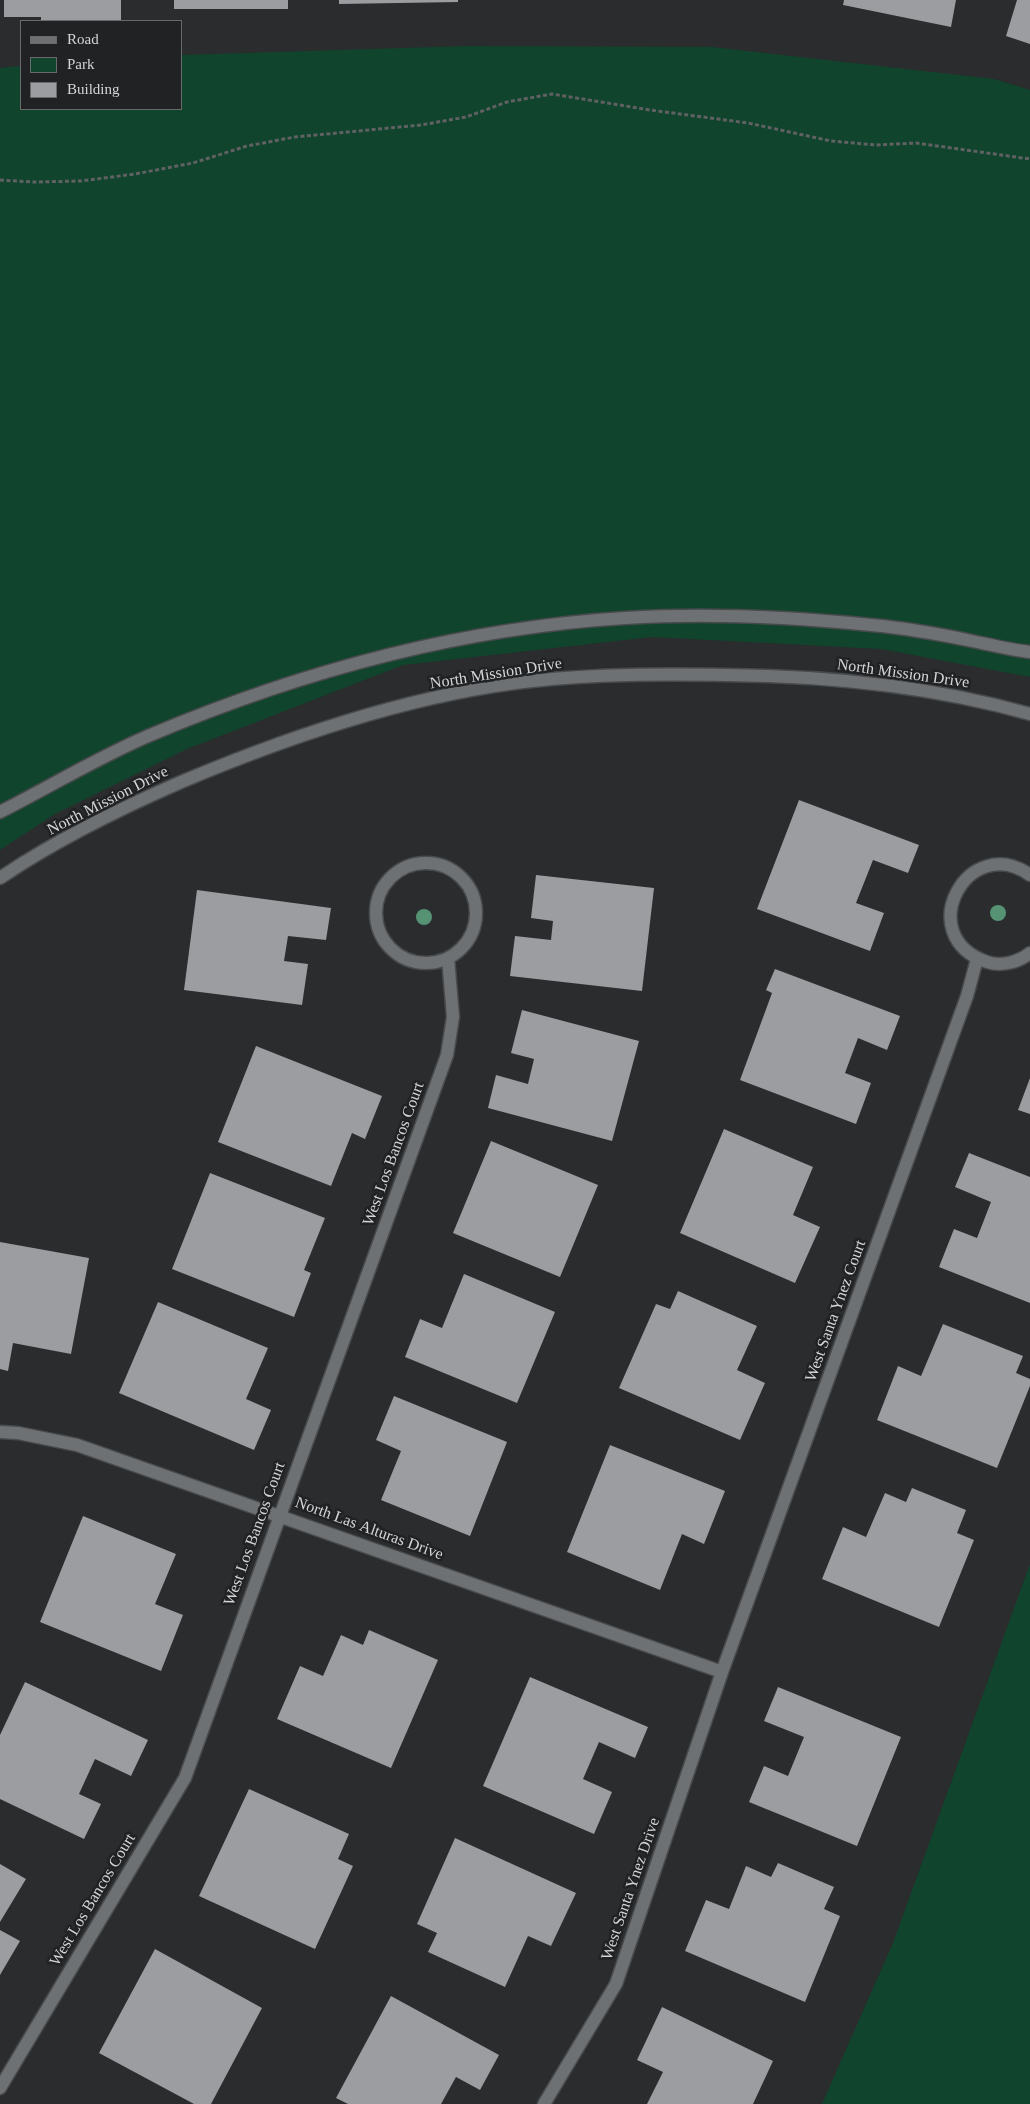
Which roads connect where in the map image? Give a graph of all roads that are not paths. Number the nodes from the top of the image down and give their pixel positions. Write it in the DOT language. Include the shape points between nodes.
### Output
graph roads {
  1 [pos="1030,652"];
  2 [pos="1030,714"];
  3 [pos="0,812"];
  4 [pos="1030,875"];
  5 [pos="0,878"];
  6 [pos="1030,952"];
  7 [pos="448,958"];
  8 [pos="977,959"];
  9 [pos="0,1432"];
  10 [pos="279,1514"];
  11 [pos="722,1672"];
  12 [pos="0,2088"];
  13 [pos="544,2104"];
  1 -- 3 [label="street" via="882,626 756,617 624,618 482,634 338,669 206,712 144,738"];
  2 -- 5 [label="street, North Mission Drive" via="999,705 866,682 779,676 627,675 531,681 455,694 372,714 249,754 141,800"];
  4 -- 8 [label="street" via="1014,867 990,866 968,876 957,889 951,904 950,920 964,950"];
  6 -- 8 [label="street" via="1024,958 1009,963 993,964"];
  7 -- 7 [label="street" via="463,948 472,934 477,916 475,899 468,883 456,871 440,864 423,862 406,866 393,875 377,902 376,918 381,934 389,947 402,957 434,963"];
  7 -- 10 [label="street, West Los Bancos Court" via="453,1017 447,1055"];
  8 -- 11 [label="street, West Santa Ynez Court" via="967,996"];
  9 -- 10 [label="street, North Las Alturas Drive" via="77,1445"];
  10 -- 11 [label="street, North Las Alturas Drive"];
  10 -- 12 [label="street, West Los Bancos Court" via="185,1778"];
  11 -- 13 [label="street, West Santa Ynez Drive" via="616,1984"];
}
